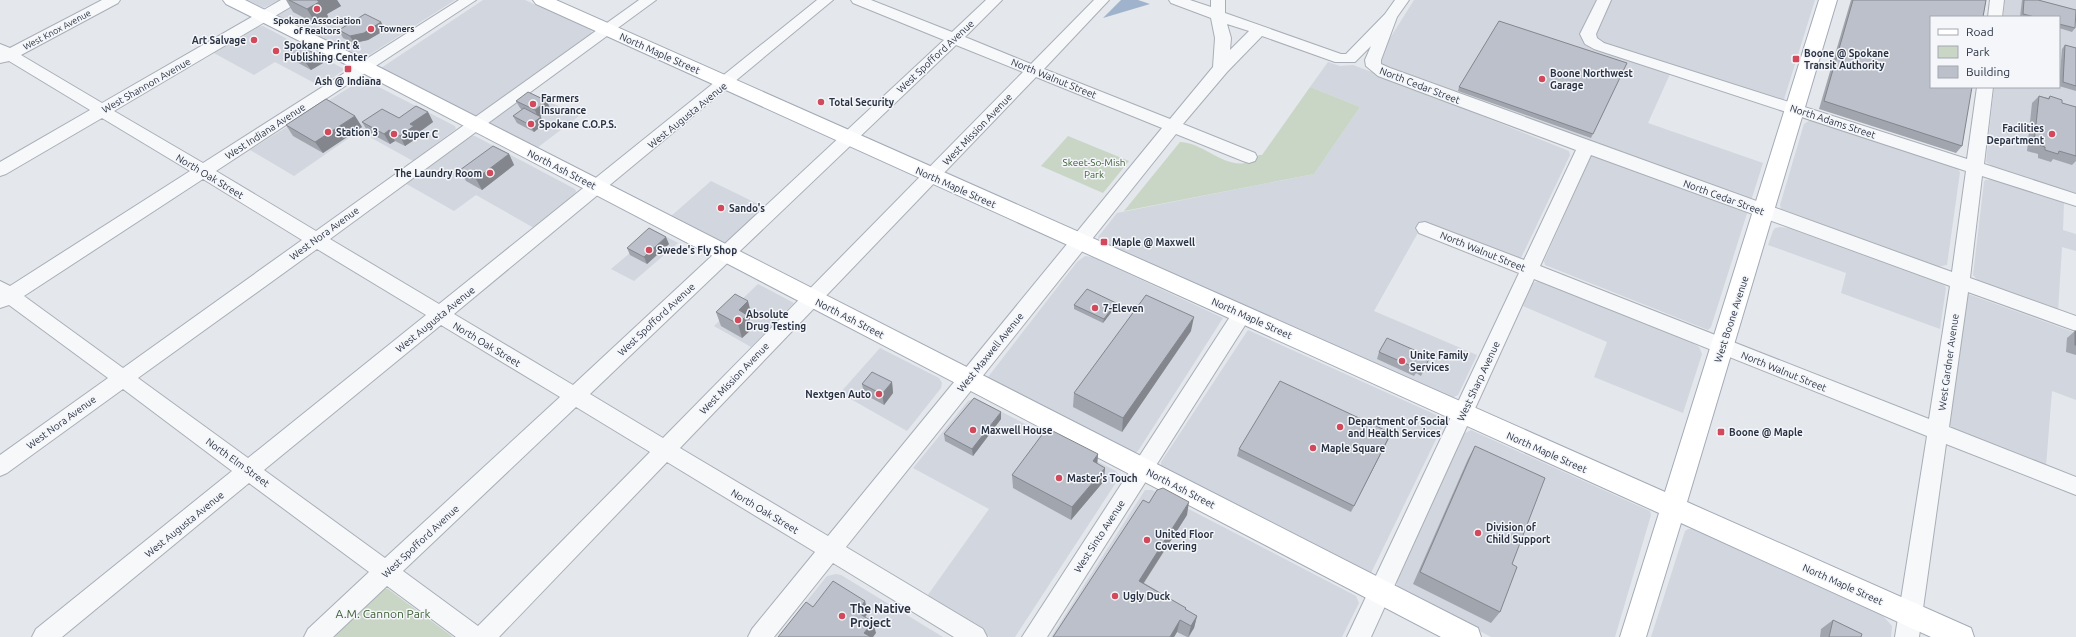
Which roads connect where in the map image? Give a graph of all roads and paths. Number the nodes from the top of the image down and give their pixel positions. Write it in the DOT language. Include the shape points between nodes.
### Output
graph roads {
  1 [pos="113,0"];
  2 [pos="232,0"];
  3 [pos="292,0"];
  4 [pos="469,0"];
  5 [pos="542,0"];
  6 [pos="649,0"];
  7 [pos="826,0"];
  8 [pos="858,0"];
  9 [pos="995,0"];
  10 [pos="1102,0"];
  11 [pos="1176,0"];
  12 [pos="1402,0"];
  13 [pos="1604,0"];
  14 [pos="1828,0"];
  15 [pos="1997,0"];
  16 [pos="1218,7"];
  17 [pos="264,16"];
  18 [pos="1995,16"];
  19 [pos="1390,17"];
  20 [pos="608,30"];
  21 [pos="1259,30"];
  22 [pos="954,38"];
  23 [pos="3,55"];
  24 [pos="365,67"];
  25 [pos="1221,68"];
  26 [pos="1034,70"];
  27 [pos="726,82"];
  28 [pos="1985,88"];
  29 [pos="1795,109"];
  30 [pos="101,110"];
  31 [pos="474,124"];
  32 [pos="1172,126"];
  33 [pos="848,138"];
  34 [pos="1586,147"];
  35 [pos="1250,157"];
  36 [pos="1974,166"];
  37 [pos="0,170"];
  38 [pos="203,171"];
  39 [pos="932,176"];
  40 [pos="597,188"];
  41 [pos="2076,200"];
  42 [pos="1765,211"];
  43 [pos="1425,228"];
  44 [pos="316,240"];
  45 [pos="1079,242"];
  46 [pos="726,254"];
  47 [pos="1530,270"];
  48 [pos="1960,282"];
  49 [pos="3,295"];
  50 [pos="812,298"];
  51 [pos="1242,314"];
  52 [pos="440,315"];
  53 [pos="2076,324"];
  54 [pos="1722,346"];
  55 [pos="123,378"];
  56 [pos="968,378"];
  57 [pos="574,396"];
  58 [pos="1464,414"];
  59 [pos="1938,432"];
  60 [pos="664,450"];
  61 [pos="0,467"];
  62 [pos="1142,468"];
  63 [pos="250,471"];
  64 [pos="2076,486"];
  65 [pos="1672,507"];
  66 [pos="831,550"];
  67 [pos="386,572"];
  68 [pos="1380,592"];
  69 [pos="1909,626"];
  70 [pos="44,637"];
  71 [pos="316,637"];
  72 [pos="475,637"];
  73 [pos="483,637"];
  74 [pos="760,637"];
  75 [pos="975,637"];
  76 [pos="1034,637"];
  77 [pos="1359,637"];
  78 [pos="1468,637"];
  79 [pos="1633,637"];
  80 [pos="1961,637"];
  1 -- 23 [label="street, West Knox Avenue"];
  2 -- 17 [label="main road, North Ash Street"];
  3 -- 17 [label="street, West Shannon Avenue"];
  4 -- 24 [label="street, West Indiana Avenue"];
  5 -- 20 [label="main road, North Maple Street"];
  6 -- 20 [label="street, West Nora Avenue"];
  7 -- 27 [label="street, West Augusta Avenue"];
  8 -- 22 [label="street, North Walnut Street"];
  9 -- 22 [label="street, West Spofford Avenue"];
  10 -- 26 [label="street, West Mission Avenue"];
  11 -- 16 [label="street"];
  12 -- 19 [label="street"];
  13 -- 29 [label="street, North Adams Street" via="1588,34 1590,41"];
  14 -- 29 [label="main road, West Boone Avenue"];
  15 -- 18 [label="street"];
  16 -- 21 [label="street"];
  16 -- 25 [label="street" via="1223,38"];
  17 -- 24 [label="main road, North Ash Street"];
  17 -- 30 [label="street, West Shannon Avenue"];
  19 -- 21 [label="street" via="1350,59 1340,59"];
  19 -- 34 [label="street, North Cedar Street" via="1373,60 1374,66 1384,72"];
  20 -- 27 [label="main road, North Maple Street"];
  20 -- 31 [label="street, West Nora Avenue"];
  21 -- 25 [label="street, West Maxwell Avenue"];
  22 -- 26 [label="street, North Walnut Street"];
  22 -- 33 [label="street, West Spofford Avenue"];
  23 -- 30 [label="street, North Oak Street"];
  24 -- 31 [label="main road, North Ash Street"];
  24 -- 38 [label="street, West Indiana Avenue"];
  25 -- 32 [label="street, West Maxwell Avenue"];
  26 -- 32 [label="street, North Walnut Street"];
  26 -- 39 [label="street, West Mission Avenue"];
  27 -- 33 [label="main road, North Maple Street"];
  27 -- 40 [label="street, West Augusta Avenue"];
  28 -- 36 [label="street, West Gardner Avenue"];
  29 -- 36 [label="street, North Adams Street"];
  29 -- 42 [label="main road, West Boone Avenue"];
  30 -- 37 [label="street, West Shannon Avenue"];
  30 -- 38 [label="street, North Oak Street"];
  31 -- 40 [label="main road, North Ash Street"];
  31 -- 44 [label="street, West Nora Avenue"];
  32 -- 35 [label="street, North Walnut Street"];
  32 -- 45 [label="street, West Maxwell Avenue"];
  33 -- 39 [label="main road, North Maple Street"];
  33 -- 46 [label="street, West Spofford Avenue"];
  34 -- 42 [label="street, North Cedar Street"];
  34 -- 47 [label="street, West Sharp Avenue"];
  36 -- 41 [label="street, North Adams Street"];
  36 -- 48 [label="street, West Gardner Avenue"];
  38 -- 44 [label="street, North Oak Street"];
  38 -- 49 [label="street, West Indiana Avenue"];
  39 -- 45 [label="main road, North Maple Street"];
  39 -- 50 [label="street, West Mission Avenue"];
  40 -- 46 [label="main road, North Ash Street"];
  40 -- 52 [label="street, West Augusta Avenue"];
  42 -- 48 [label="street, North Cedar Street"];
  42 -- 54 [label="main road, West Boone Avenue"];
  43 -- 47 [label="street, North Walnut Street"];
  44 -- 52 [label="street, North Oak Street"];
  44 -- 55 [label="street, West Nora Avenue"];
  45 -- 51 [label="main road, North Maple Street"];
  45 -- 56 [label="street, West Maxwell Avenue"];
  46 -- 50 [label="main road, North Ash Street"];
  46 -- 57 [label="street, West Spofford Avenue"];
  47 -- 54 [label="street, North Walnut Street"];
  47 -- 58 [label="street, West Sharp Avenue"];
  48 -- 53 [label="street, North Cedar Street"];
  48 -- 59 [label="street, West Gardner Avenue"];
  49 -- 55 [label="street, North Elm Street"];
  50 -- 56 [label="main road, North Ash Street"];
  50 -- 60 [label="street, West Mission Avenue"];
  51 -- 58 [label="main road, North Maple Street"];
  51 -- 62 [label="street, West Sinto Avenue"];
  52 -- 57 [label="street, North Oak Street"];
  52 -- 63 [label="street, West Augusta Avenue"];
  54 -- 59 [label="street, North Walnut Street"];
  54 -- 65 [label="main road, West Boone Avenue"];
  55 -- 61 [label="street, West Nora Avenue"];
  55 -- 63 [label="street, North Elm Street"];
  56 -- 62 [label="main road, North Ash Street"];
  56 -- 66 [label="street, West Maxwell Avenue"];
  57 -- 60 [label="street, North Oak Street"];
  57 -- 67 [label="street, West Spofford Avenue"];
  58 -- 65 [label="main road, North Maple Street"];
  58 -- 68 [label="street, West Sharp Avenue"];
  59 -- 64 [label="street, North Walnut Street"];
  59 -- 69 [label="street, West Gardner Avenue"];
  60 -- 66 [label="street, North Oak Street"];
  60 -- 73 [label="street, West Mission Avenue"];
  62 -- 68 [label="main road, North Ash Street"];
  62 -- 76 [label="street, West Sinto Avenue"];
  63 -- 67 [label="street, North Elm Street"];
  63 -- 70 [label="street, West Augusta Avenue"];
  65 -- 69 [label="main road, North Maple Street"];
  65 -- 79 [label="main road, West Boone Avenue"];
  66 -- 74 [label="street, West Maxwell Avenue"];
  66 -- 75 [label="street, North Oak Street"];
  67 -- 71 [label="street, West Spofford Avenue"];
  67 -- 72 [label="street, North Elm Street"];
  68 -- 77 [label="street, West Sharp Avenue"];
  68 -- 78 [label="main road, North Ash Street"];
  69 -- 80 [label="main road, North Maple Street"];
}
